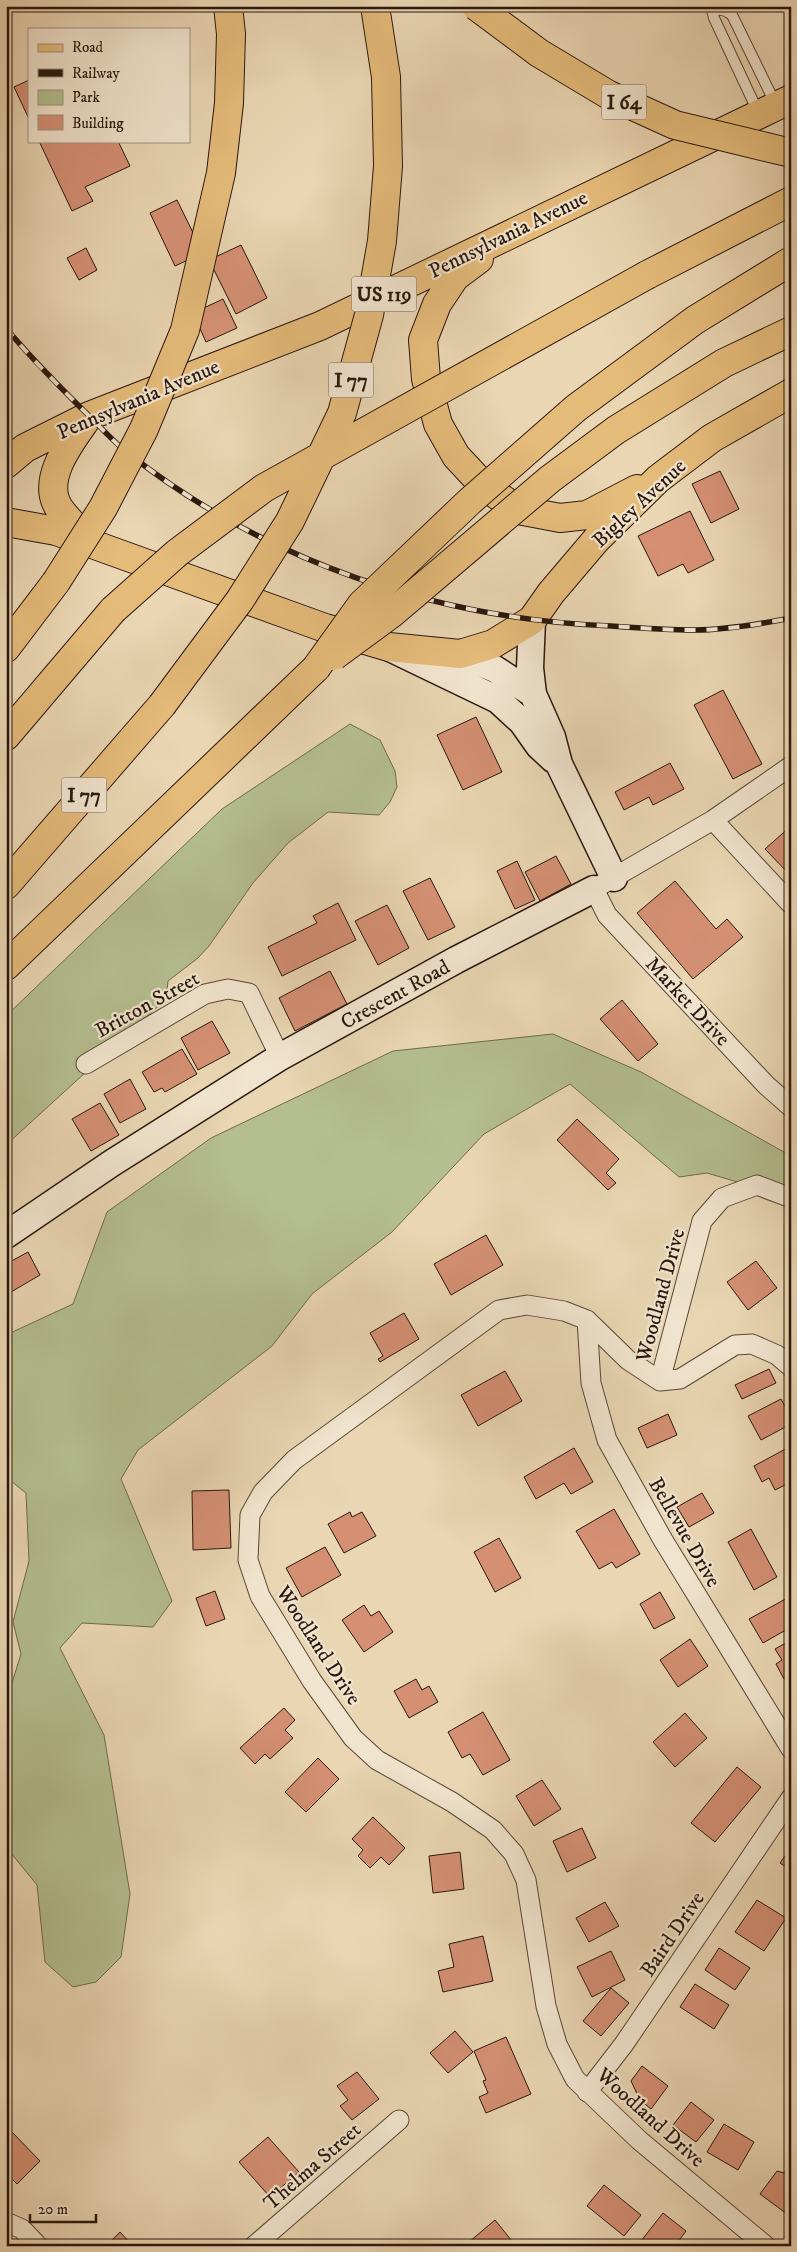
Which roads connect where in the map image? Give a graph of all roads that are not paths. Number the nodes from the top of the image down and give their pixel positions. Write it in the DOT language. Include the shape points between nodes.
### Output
graph roads {
  1 [pos="228,6"];
  2 [pos="375,6"];
  3 [pos="476,6"];
  4 [pos="788,6"];
  5 [pos="712,7"];
  6 [pos="791,11"];
  7 [pos="775,106"];
  8 [pos="791,153"];
  9 [pos="791,200"];
  10 [pos="518,229"];
  11 [pos="791,261"];
  12 [pos="791,331"];
  13 [pos="791,393"];
  14 [pos="89,416"];
  15 [pos="6,464"];
  16 [pos="658,479"];
  17 [pos="6,522"];
  18 [pos="91,543"];
  19 [pos="532,620"];
  20 [pos="389,647"];
  21 [pos="6,648"];
  22 [pos="460,654"];
  23 [pos="316,668"];
  24 [pos="532,694"];
  25 [pos="6,736"];
  26 [pos="559,764"];
  27 [pos="791,766"];
  28 [pos="713,820"];
  29 [pos="604,883"];
  30 [pos="6,885"];
  31 [pos="791,904"];
  32 [pos="6,966"];
  33 [pos="280,1058"];
  34 [pos="86,1064"];
  35 [pos="791,1107"];
  36 [pos="791,1198"];
  37 [pos="6,1235"];
  38 [pos="587,1320"];
  39 [pos="791,1367"];
  40 [pos="660,1380"];
  41 [pos="791,1749"];
  42 [pos="791,1798"];
  43 [pos="587,2092"];
  44 [pos="399,2120"];
  45 [pos="6,2222"];
  46 [pos="38,2246"];
  47 [pos="254,2246"];
  48 [pos="766,2246"];
  1 -- 21 [label="main road, bridge" via="231,34 229,103 221,173 185,330 144,429 103,508 56,582"];
  2 -- 30 [label="main road, I 77, bridge" via="386,77 388,166 382,241 369,315 342,413 290,521 240,600 162,705"];
  3 -- 8 [label="main road, I 64, bridge" via="539,53 610,95 675,125"];
  4 -- 6 [label="lane"];
  5 -- 7 [label="lane" via="714,18"];
  5 -- 7 [label="lane" via="732,15"];
  7 -- 10 [label="main road, Pennsylvania Avenue / US 119"];
  9 -- 25 [label="main road, bridge" via="647,275 264,488 177,553 113,610"];
  10 -- 14 [label="main road, Pennsylvania Avenue / US 119" via="320,326"];
  10 -- 16 [label="main road" via="455,277 437,304 423,340 426,380 438,424 456,456 483,485 518,510 560,518 587,515"];
  11 -- 23 [label="main road, bridge" via="695,320 576,408 470,501 362,604"];
  12 -- 23 [label="main road, bridge" via="724,363 616,430 550,479 391,614"];
  13 -- 16 [label="main road, Bigley Avenue" via="712,438"];
  14 -- 15 [label="main road, Pennsylvania Avenue / US 119" via="24,448"];
  14 -- 18 [label="main road" via="66,450 56,473 54,493 59,508"];
  16 -- 19 [label="main road, Bigley Avenue" via="596,540"];
  17 -- 18 [label="main road" via="56,530"];
  18 -- 20 [label="main road" via="325,628"];
  19 -- 22 [label="main road, Bigley Avenue" via="493,644"];
  19 -- 24 [label="street"];
  20 -- 22 [label="main road"];
  20 -- 26 [label="street" via="498,700"];
  22 -- 24 [label="street" via="495,669"];
  23 -- 32 [label="main road"];
  24 -- 26 [label="street" via="552,737"];
  26 -- 29 [label="street, Market Drive"];
  27 -- 28 [label="street, Crescent Road"];
  28 -- 29 [label="street, Crescent Road"];
  28 -- 31 [label="street"];
  29 -- 33 [label="street, Crescent Road" via="456,960"];
  29 -- 35 [label="street, Market Drive" via="607,915 766,1085"];
  33 -- 34 [label="street, Britton Street" via="249,993 228,989 205,994"];
  33 -- 37 [label="street, Crescent Road" via="112,1163"];
  36 -- 40 [label="street, Woodland Drive" via="757,1185 722,1198 702,1221"];
  38 -- 40 [label="street, Woodland Drive" via="628,1360"];
  38 -- 41 [label="street, Bellevue Drive" via="590,1383 607,1440 663,1540"];
  38 -- 43 [label="street, Woodland Drive" via="564,1311 527,1305 499,1310 294,1460 263,1492 250,1515 248,1560 260,1596 312,1681 354,1738 377,1760 452,1802 493,1830 514,1854 526,1880 546,2006 556,2044 575,2079"];
  39 -- 40 [label="street" via="777,1354 744,1344 735,1345 680,1379"];
  42 -- 43 [label="street, Baird Drive" via="624,2044"];
  43 -- 48 [label="street, Woodland Drive"];
  44 -- 47 [label="street, Thelma Street"];
  45 -- 46 [label="street" via="22,2229"];
}
